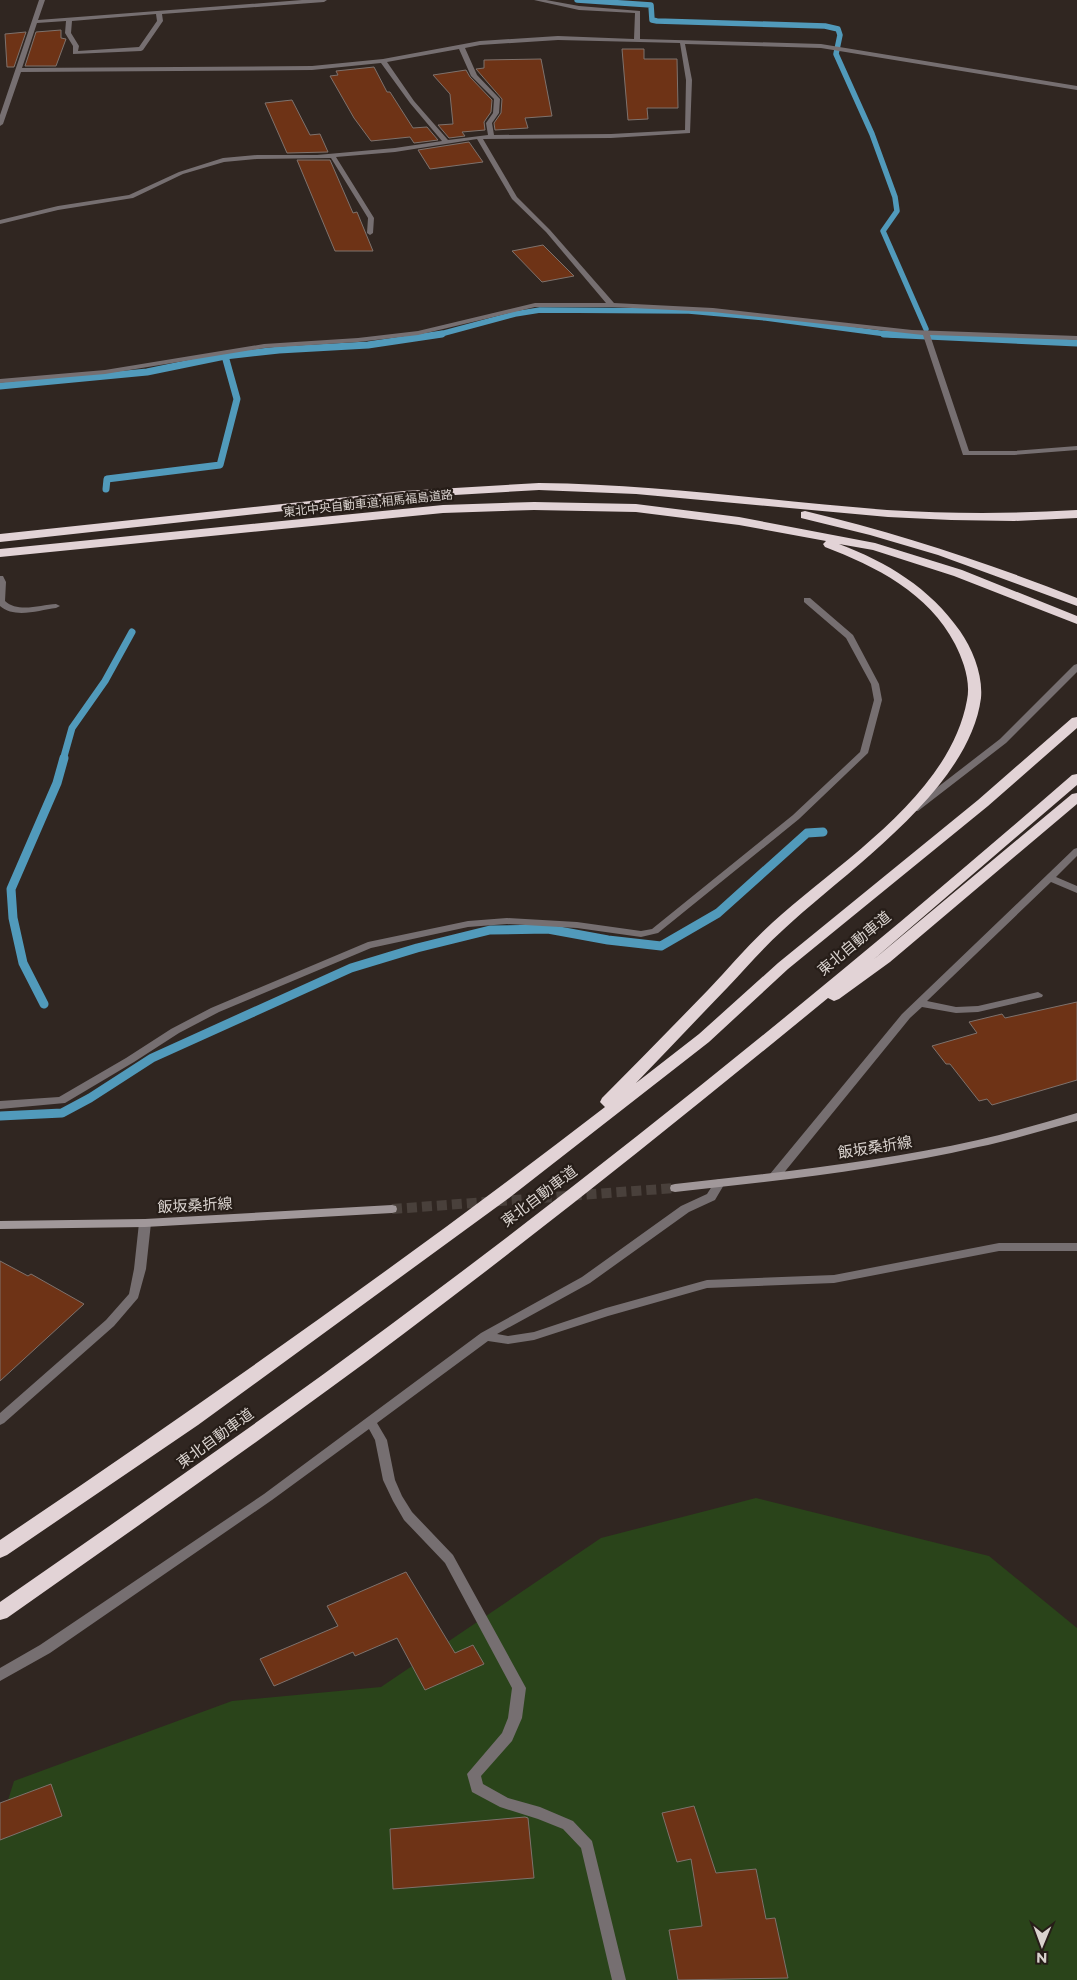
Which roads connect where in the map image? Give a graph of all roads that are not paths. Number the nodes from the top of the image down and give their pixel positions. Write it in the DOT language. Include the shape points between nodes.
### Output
graph roads {
  1 [pos="42,0"];
  2 [pos="324,0"];
  3 [pos="537,0"];
  4 [pos="160,13"];
  5 [pos="69,20"];
  6 [pos="34,22"];
  7 [pos="637,40"];
  8 [pos="682,40"];
  9 [pos="461,46"];
  10 [pos="383,61"];
  11 [pos="18,70"];
  12 [pos="1077,88"];
  13 [pos="0,124"];
  14 [pos="491,136"];
  15 [pos="478,137"];
  16 [pos="446,142"];
  17 [pos="332,155"];
  18 [pos="0,222"];
  19 [pos="370,233"];
  20 [pos="612,305"];
  21 [pos="927,336"];
  22 [pos="1077,338"];
  23 [pos="0,381"];
  24 [pos="1077,448"];
  25 [pos="725,499"];
  26 [pos="1077,514"];
  27 [pos="739,520"];
  28 [pos="0,538"];
  29 [pos="0,553"];
  30 [pos="0,578"];
  31 [pos="807,600"];
  32 [pos="1072,600"];
  33 [pos="56,606"];
  34 [pos="1077,620"];
  35 [pos="1077,668"];
  36 [pos="1077,721"];
  37 [pos="1077,778"];
  38 [pos="1077,797"];
  39 [pos="894,824"];
  40 [pos="1077,851"];
  41 [pos="1050,878"];
  42 [pos="1077,890"];
  43 [pos="1038,995"];
  44 [pos="920,1003"];
  45 [pos="736,1064"];
  46 [pos="0,1105"];
  47 [pos="1077,1117"];
  48 [pos="572,1140"];
  49 [pos="774,1177"];
  50 [pos="720,1183"];
  51 [pos="675,1188"];
  52 [pos="392,1208"];
  53 [pos="145,1224"];
  54 [pos="0,1225"];
  55 [pos="1077,1247"];
  56 [pos="485,1336"];
  57 [pos="0,1420"];
  58 [pos="370,1420"];
  59 [pos="0,1550"];
  60 [pos="0,1612"];
  61 [pos="0,1676"];
  62 [pos="619,1980"];
  1 -- 6 [label="street"];
  2 -- 4 [label="street"];
  3 -- 7 [label="street" via="579,8 638,12"];
  4 -- 5 [label="street"];
  4 -- 5 [label="street" via="160,21 141,49 75,53 76,46 68,33"];
  5 -- 6 [label="street"];
  6 -- 11 [label="street"];
  7 -- 8 [label="street"];
  7 -- 9 [label="street" via="521,38"];
  8 -- 12 [label="street" via="821,46"];
  8 -- 14 [label="street" via="689,80 688,132"];
  9 -- 10 [label="street"];
  9 -- 14 [label="street" via="474,76 497,100 496,113 489,123"];
  10 -- 11 [label="street" via="312,68 237,70"];
  10 -- 16 [label="street"];
  11 -- 13 [label="street"];
  14 -- 15 [label="street"];
  15 -- 16 [label="street"];
  15 -- 20 [label="street" via="514,198 548,231"];
  16 -- 17 [label="street"];
  17 -- 18 [label="street" via="223,160 181,173 131,196"];
  17 -- 19 [label="street" via="370,218"];
  20 -- 21 [label="street" via="713,310"];
  20 -- 23 [label="street" via="535,305 418,333 264,346 105,372"];
  21 -- 22 [label="street"];
  21 -- 24 [label="street" via="966,453"];
  25 -- 26 [label="highway" via="943,518"];
  25 -- 28 [label="highway, 東北中央自動車道;相馬福島道路" via="620,489 478,488"];
  25 -- 32 [label="highway" via="816,517 910,542"];
  27 -- 29 [label="highway, 東北中央自動車道;相馬福島道路" via="627,508 488,506"];
  27 -- 34 [label="highway" via="875,547 958,573"];
  27 -- 39 [label="highway" via="830,545 884,569 911,586 933,606 952,627 965,650 973,674 974,699 967,723 942,771"];
  30 -- 33 [label="street" via="4,607 15,610"];
  31 -- 46 [label="street" via="850,638 875,684 878,700 864,753 796,817 655,930 641,934 577,925 507,921 468,924 368,945 175,1030 61,1100"];
  35 -- 39 [label="street" via="1003,741"];
  36 -- 48 [label="highway, 東北自動車道" via="983,803 783,966 704,1038"];
  37 -- 45 [label="highway, 東北自動車道" via="988,856"];
  38 -- 45 [label="highway" via="885,959"];
  39 -- 48 [label="highway" via="777,927"];
  40 -- 41 [label="street"];
  41 -- 42 [label="street"];
  41 -- 44 [label="street"];
  43 -- 44 [label="street" via="978,1009 956,1010"];
  44 -- 49 [label="street"];
  45 -- 60 [label="highway, 東北自動車道" via="451,1289 230,1451"];
  47 -- 49 [label="main road, 飯坂桑折線" via="954,1149 864,1166"];
  48 -- 59 [label="highway, 東北自動車道" via="419,1257 192,1420"];
  49 -- 50 [label="main road, 飯坂桑折線"];
  50 -- 51 [label="main road, 飯坂桑折線"];
  50 -- 56 [label="street" via="711,1196 685,1209 586,1280"];
  52 -- 53 [label="main road, 飯坂桑折線"];
  53 -- 54 [label="main road, 飯坂桑折線"];
  53 -- 57 [label="street" via="134,1295 110,1323"];
  55 -- 56 [label="street" via="999,1247 834,1279 707,1284 534,1336 508,1340"];
  56 -- 58 [label="street"];
  58 -- 61 [label="street" via="268,1497 45,1649"];
  58 -- 62 [label="street" via="381,1440 389,1480 397,1498 408,1516 449,1559 519,1688 515,1718 507,1737 474,1774 477,1788 505,1803 568,1825 587,1845"];
}
